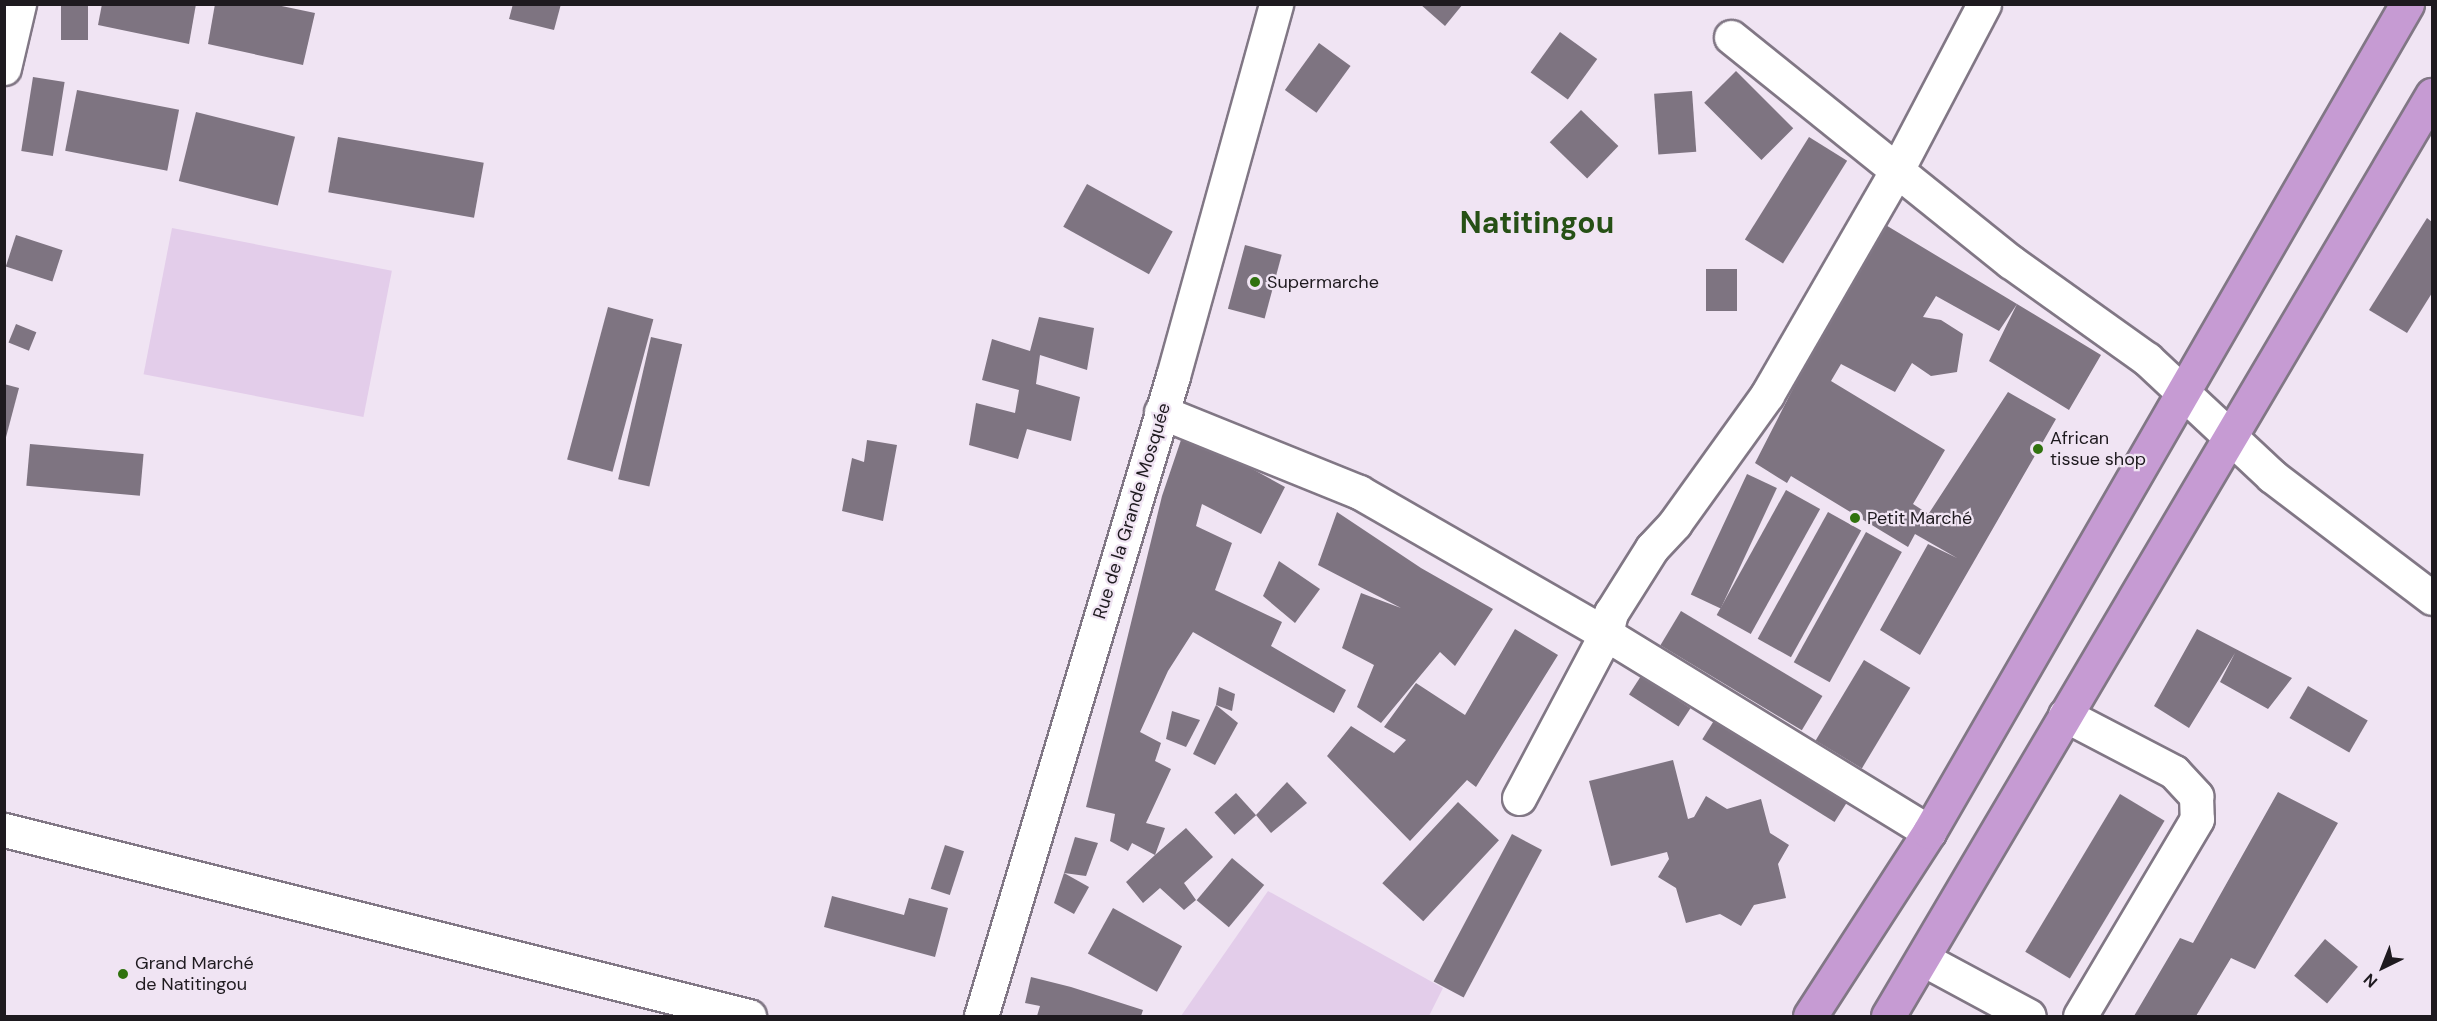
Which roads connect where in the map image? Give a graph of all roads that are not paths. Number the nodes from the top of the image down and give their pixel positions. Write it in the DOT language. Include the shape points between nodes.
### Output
graph roads {
  1 [pos="19,4"];
  2 [pos="1276,4"];
  3 [pos="1984,4"];
  4 [pos="2407,4"];
  5 [pos="1731,37"];
  6 [pos="4,68"];
  7 [pos="2433,94"];
  8 [pos="1898,168"];
  9 [pos="2184,390"];
  10 [pos="1161,412"];
  11 [pos="2229,434"];
  12 [pos="2433,598"];
  13 [pos="1606,634"];
  14 [pos="2065,715"];
  15 [pos="1519,798"];
  16 [pos="4,830"];
  17 [pos="1929,832"];
  18 [pos="1923,959"];
  19 [pos="749,1017"];
  20 [pos="981,1017"];
  21 [pos="1810,1017"];
  22 [pos="1888,1017"];
  23 [pos="2029,1017"];
  24 [pos="2080,1017"];
  1 -- 6 [label="street"];
  2 -- 10 [label="street, Rue de la Grande Mosquée"];
  3 -- 8 [label="street"];
  4 -- 9 [label="highway"];
  5 -- 8 [label="street"];
  7 -- 11 [label="highway"];
  8 -- 9 [label="street" via="2011,262"];
  8 -- 13 [label="street" via="1767,395 1675,523 1652,548 1611,613"];
  9 -- 11 [label="street"];
  9 -- 17 [label="highway"];
  10 -- 13 [label="street" via="1359,492"];
  10 -- 20 [label="street, Rue de la Grande Mosquée"];
  11 -- 12 [label="street" via="2272,476"];
  11 -- 14 [label="highway"];
  13 -- 15 [label="street"];
  13 -- 17 [label="street"];
  14 -- 18 [label="highway"];
  14 -- 24 [label="street" via="2174,772 2196,796 2197,819"];
  16 -- 19 [label="street"];
  17 -- 21 [label="highway"];
  18 -- 22 [label="highway"];
  18 -- 23 [label="street"];
}
